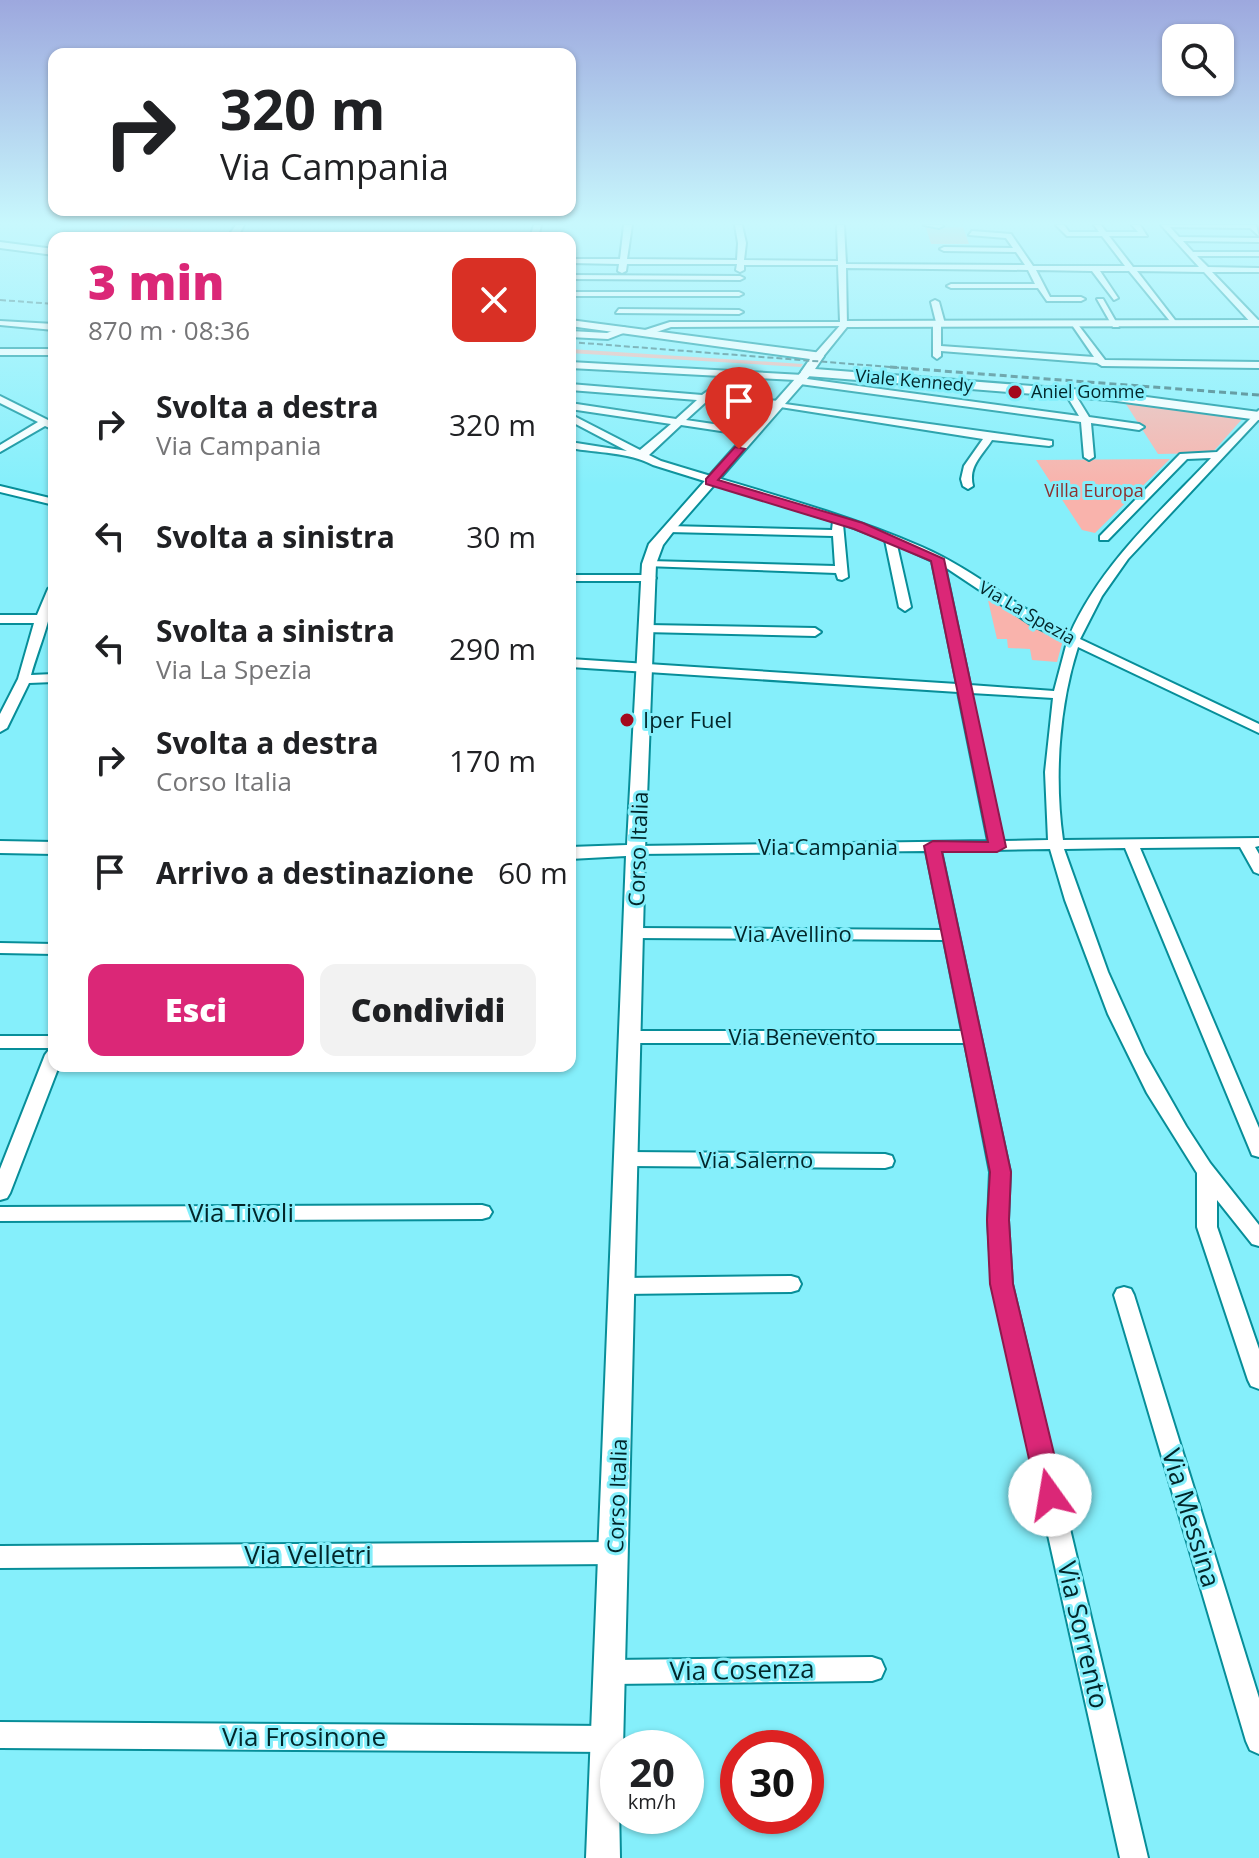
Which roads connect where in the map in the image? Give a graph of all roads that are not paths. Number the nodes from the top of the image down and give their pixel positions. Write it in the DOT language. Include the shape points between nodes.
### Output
graph roads {
  1 [pos="619,311"];
  2 [pos="704,312"];
  3 [pos="739,312"];
  4 [pos="844,312"];
  5 [pos="937,312"];
  6 [pos="1107,312"];
  7 [pos="1165,312"];
  8 [pos="0,323"];
  9 [pos="1258,323"];
  10 [pos="576,324"];
  11 [pos="844,324"];
  12 [pos="939,324"];
  13 [pos="1174,324"];
  14 [pos="738,325"];
  15 [pos="1076,325"];
  16 [pos="1116,325"];
  17 [pos="48,327"];
  18 [pos="620,329"];
  19 [pos="645,333"];
  20 [pos="576,334"];
  21 [pos="0,352"];
  22 [pos="48,352"];
  23 [pos="1098,360"];
  24 [pos="576,365"];
  25 [pos="739,365"];
  26 [pos="1259,365"];
  27 [pos="807,372"];
  28 [pos="730,374"];
  29 [pos="576,387"];
  30 [pos="1070,393"];
  31 [pos="707,396"];
  32 [pos="2,403"];
  33 [pos="779,405"];
  34 [pos="576,407"];
  35 [pos="1258,415"];
  36 [pos="576,420"];
  37 [pos="1086,420"];
  38 [pos="48,421"];
  39 [pos="679,422"];
  40 [pos="1139,427"];
  41 [pos="754,433"];
  42 [pos="989,437"];
  43 [pos="1049,443"];
  44 [pos="576,446"];
  45 [pos="0,449"];
  46 [pos="640,454"];
  47 [pos="1221,455"];
  48 [pos="1089,457"];
  49 [pos="710,482"];
  50 [pos="968,486"];
  51 [pos="0,489"];
  52 [pos="48,501"];
  53 [pos="837,519"];
  54 [pos="668,529"];
  55 [pos="838,533"];
  56 [pos="890,538"];
  57 [pos="1120,541"];
  58 [pos="937,559"];
  59 [pos="650,571"];
  60 [pos="576,581"];
  61 [pos="48,604"];
  62 [pos="905,607"];
  63 [pos="0,619"];
  64 [pos="42,619"];
  65 [pos="648,629"];
  66 [pos="815,632"];
  67 [pos="1073,640"];
  68 [pos="576,663"];
  69 [pos="646,668"];
  70 [pos="48,679"];
  71 [pos="22,685"];
  72 [pos="963,688"];
  73 [pos="0,691"];
  74 [pos="1061,695"];
  75 [pos="1,726"];
  76 [pos="1259,729"];
  77 [pos="1252,842"];
  78 [pos="1131,845"];
  79 [pos="933,846"];
  80 [pos="0,847"];
  81 [pos="997,847"];
  82 [pos="1057,847"];
  83 [pos="48,848"];
  84 [pos="636,850"];
  85 [pos="576,853"];
  86 [pos="1259,869"];
  87 [pos="635,933"];
  88 [pos="951,935"];
  89 [pos="0,948"];
  90 [pos="48,949"];
  91 [pos="632,1037"];
  92 [pos="972,1037"];
  93 [pos="0,1042"];
  94 [pos="48,1042"];
  95 [pos="48,1069"];
  96 [pos="10,1148"];
  97 [pos="1259,1150"];
  98 [pos="627,1159"];
  99 [pos="885,1161"];
  100 [pos="1207,1171"];
  101 [pos="0,1193"];
  102 [pos="482,1212"];
  103 [pos="0,1214"];
  104 [pos="1259,1239"];
  105 [pos="791,1284"];
  106 [pos="623,1286"];
  107 [pos="1124,1295"];
  108 [pos="1259,1380"];
  109 [pos="615,1553"];
  110 [pos="0,1557"];
  111 [pos="872,1669"];
  112 [pos="611,1672"];
  113 [pos="609,1730"];
  114 [pos="0,1735"];
  115 [pos="600,1739"];
  116 [pos="1259,1741"];
  117 [pos="604,1834"];
  118 [pos="603,1858"];
  119 [pos="1134,1858"];
  1 -- 18 [label="street"];
  2 -- 3 [label="street"];
  3 -- 14 [label="street"];
  4 -- 11 [label="street"];
  5 -- 12 [label="street"];
  6 -- 16 [label="street"];
  7 -- 13 [label="street"];
  8 -- 17 [label="street"];
  9 -- 13 [label="street"];
  10 -- 18 [label="main road, Viale Kennedy"];
  11 -- 12 [label="street"];
  11 -- 14 [label="street"];
  11 -- 27 [label="street, Corso Italia"];
  12 -- 15 [label="street"];
  12 -- 23 [label="street" via="938,352"];
  13 -- 16 [label="street"];
  14 -- 19 [label="street" via="664,326"];
  15 -- 16 [label="street"];
  15 -- 23 [label="street"];
  18 -- 19 [label="main road, Viale Kennedy"];
  18 -- 20 [label="street" via="608,336"];
  19 -- 27 [label="main road, Viale Kennedy"];
  21 -- 22 [label="street"];
  23 -- 26 [label="street"];
  24 -- 28 [label="street"];
  25 -- 28 [label="street"];
  27 -- 28 [label="street"];
  27 -- 30 [label="main road, Viale Kennedy"];
  27 -- 33 [label="street, Corso Italia"];
  27 -- 37 [label="street"];
  28 -- 31 [label="street"];
  29 -- 31 [label="street"];
  30 -- 35 [label="main road, Viale Kennedy"];
  30 -- 37 [label="street"];
  31 -- 33 [label="street"];
  31 -- 39 [label="street"];
  32 -- 38 [label="street"];
  33 -- 41 [label="street, Corso Italia"];
  33 -- 42 [label="street"];
  34 -- 39 [label="street"];
  35 -- 47 [label="street"];
  36 -- 46 [label="street, Via La Spezia"];
  37 -- 40 [label="street"];
  37 -- 48 [label="street"];
  38 -- 45 [label="street"];
  39 -- 41 [label="street"];
  39 -- 46 [label="street"];
  41 -- 49 [label="street, Corso Italia"];
  42 -- 43 [label="street"];
  42 -- 50 [label="street" via="967,466"];
  44 -- 46 [label="street"];
  46 -- 49 [label="street, Via La Spezia"];
  47 -- 57 [label="street"];
  47 -- 57 [label="street" via="1184,456"];
  49 -- 53 [label="street, Via La Spezia"];
  49 -- 54 [label="street, Corso Italia"];
  51 -- 52 [label="street"];
  53 -- 55 [label="street"];
  53 -- 56 [label="street, Via La Spezia"];
  54 -- 55 [label="street"];
  54 -- 59 [label="street, Corso Italia" via="656,544"];
  55 -- 59 [label="street" via="841,573"];
  56 -- 58 [label="street, Via La Spezia"];
  56 -- 62 [label="street"];
  57 -- 67 [label="street" via="1107,579"];
  58 -- 67 [label="street, Via La Spezia"];
  58 -- 72 [label="street"];
  59 -- 60 [label="street"];
  59 -- 65 [label="street, Corso Italia"];
  61 -- 64 [label="street"];
  63 -- 64 [label="street"];
  64 -- 71 [label="street"];
  65 -- 66 [label="street"];
  65 -- 69 [label="street, Corso Italia"];
  67 -- 74 [label="street"];
  67 -- 76 [label="street, Via La Spezia"];
  68 -- 69 [label="street"];
  69 -- 72 [label="street"];
  69 -- 84 [label="street, Corso Italia"];
  70 -- 71 [label="street"];
  71 -- 73 [label="street"];
  71 -- 75 [label="street"];
  72 -- 74 [label="street"];
  72 -- 81 [label="street"];
  74 -- 82 [label="street" via="1053,761"];
  77 -- 78 [label="street, Via Campania"];
  77 -- 86 [label="street"];
  78 -- 82 [label="street, Via Campania"];
  78 -- 97 [label="street"];
  79 -- 81 [label="street, Via Campania"];
  79 -- 84 [label="street, Via Campania"];
  79 -- 88 [label="street, Via Sorrento"];
  80 -- 83 [label="street"];
  81 -- 82 [label="street, Via Campania"];
  82 -- 100 [label="street" via="1096,967 1137,1060"];
  84 -- 85 [label="street"];
  84 -- 87 [label="street, Corso Italia"];
  87 -- 88 [label="street, Via Avellino"];
  87 -- 91 [label="street, Corso Italia"];
  88 -- 92 [label="street, Via Sorrento"];
  89 -- 90 [label="street"];
  91 -- 92 [label="street, Via Benevento"];
  91 -- 98 [label="street, Corso Italia"];
  92 -- 119 [label="street, Via Sorrento" via="1000,1172 1002,1284"];
  93 -- 94 [label="street"];
  95 -- 96 [label="street"];
  96 -- 101 [label="street"];
  98 -- 99 [label="street, Via Salerno"];
  98 -- 106 [label="street, Corso Italia"];
  100 -- 104 [label="street"];
  100 -- 108 [label="street" via="1207,1227"];
  102 -- 103 [label="street, Via Tivoli"];
  105 -- 106 [label="street"];
  106 -- 109 [label="street, Corso Italia"];
  107 -- 116 [label="street, Via Messina"];
  109 -- 110 [label="street, Via Velletri"];
  109 -- 112 [label="street, Corso Italia"];
  111 -- 112 [label="street, Via Cosenza"];
  112 -- 113 [label="street, Corso Italia"];
  114 -- 115 [label="street, Via Frosinone"];
  117 -- 118 [label="street, Corso Italia"];
}
